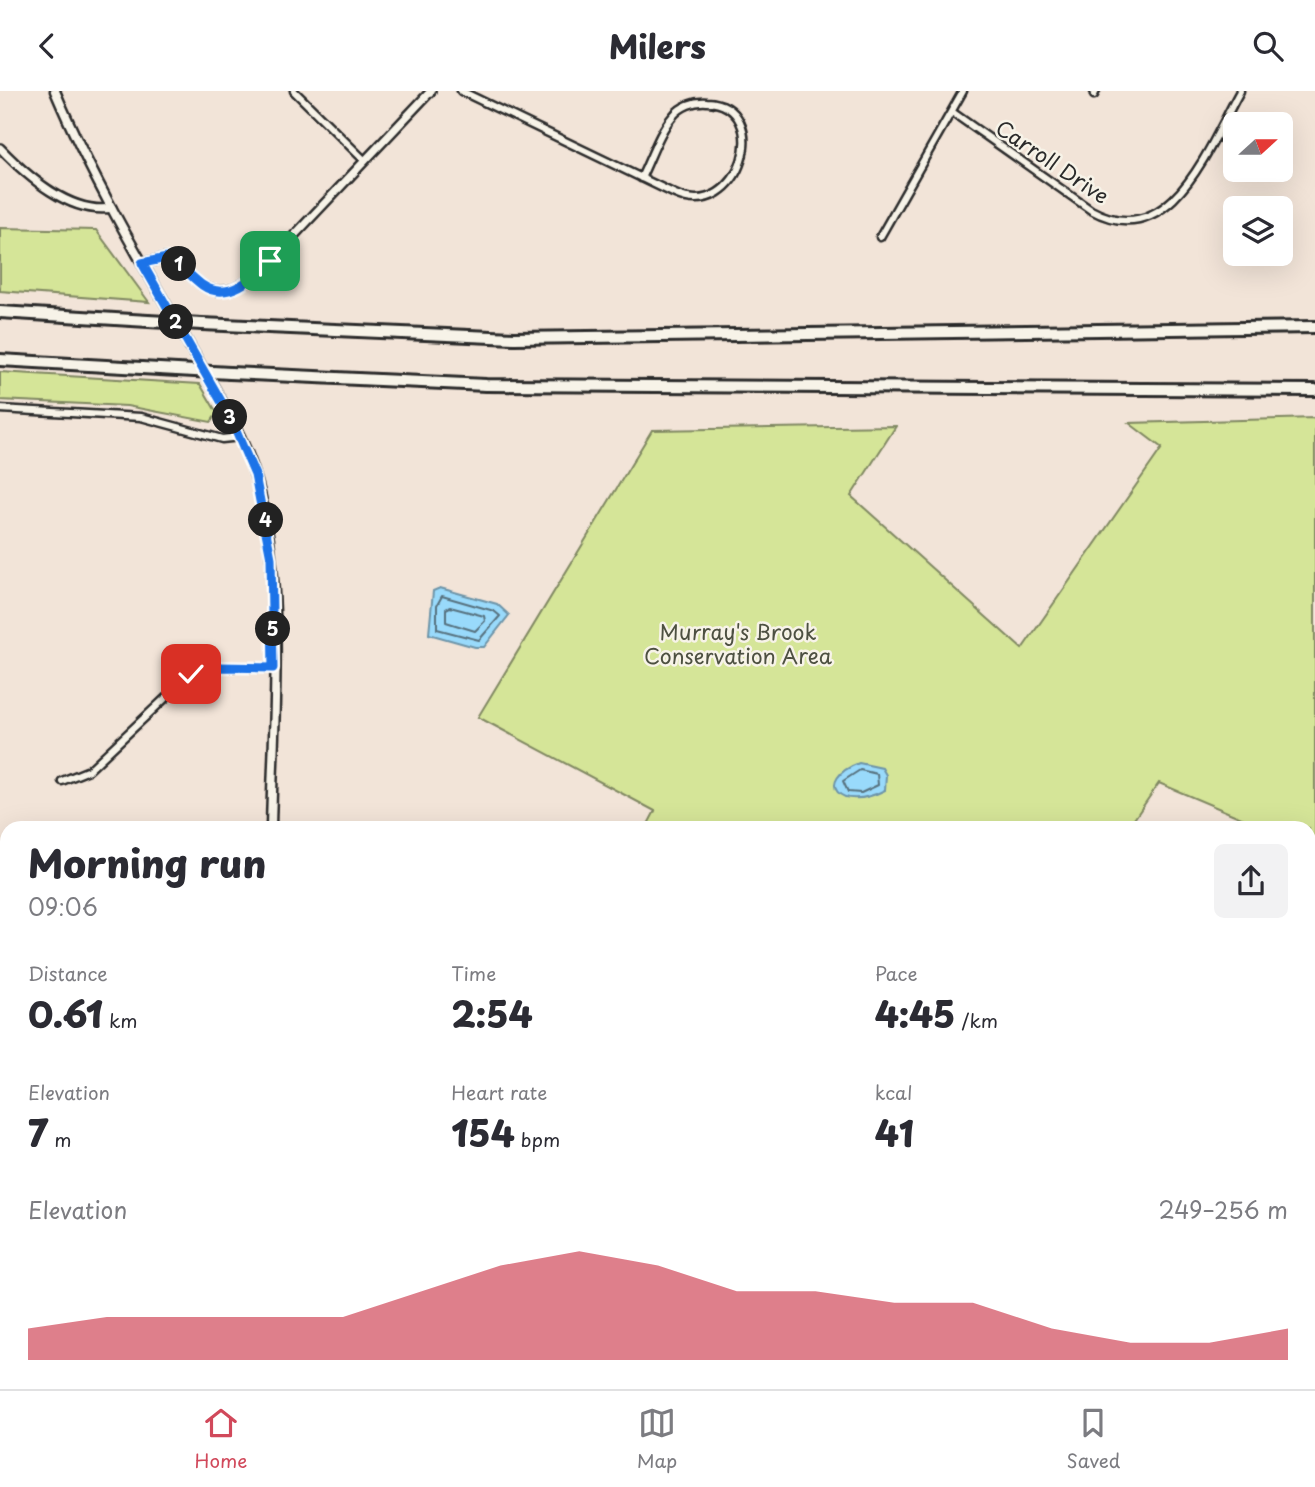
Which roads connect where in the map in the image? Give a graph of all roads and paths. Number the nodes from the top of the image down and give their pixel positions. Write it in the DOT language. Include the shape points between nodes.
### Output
graph roads {
  1 [pos="55,91"];
  2 [pos="295,91"];
  3 [pos="431,91"];
  4 [pos="461,91"];
  5 [pos="964,91"];
  6 [pos="1241,91"];
  7 [pos="952,111"];
  8 [pos="0,148"];
  9 [pos="365,161"];
  10 [pos="641,178"];
  11 [pos="112,208"];
  12 [pos="880,237"];
  13 [pos="142,263"];
  14 [pos="0,312"];
  15 [pos="1315,327"];
  16 [pos="0,360"];
  17 [pos="1315,390"];
  18 [pos="0,409"];
  19 [pos="240,437"];
  20 [pos="273,668"];
  21 [pos="62,781"];
  22 [pos="271,821"];
  1 -- 11 [label="main road"];
  2 -- 9 [label="street"];
  3 -- 9 [label="street"];
  4 -- 10 [label="street"];
  5 -- 7 [label="street"];
  6 -- 7 [label="street, Carroll Drive" via="1171,203 1155,215 1126,222 1091,210"];
  7 -- 12 [label="street"];
  8 -- 11 [label="street" via="28,175 70,201 85,208"];
  9 -- 13 [label="street" via="270,261 236,288 209,288 167,258"];
  10 -- 10 [label="street" via="667,125 682,108 696,102 719,104 741,124 746,145 742,160 725,188 713,196 690,199"];
  11 -- 13 [label="main road"];
  13 -- 19 [label="main road"];
  14 -- 15 [label="highway, bridge" via="513,338"];
  16 -- 17 [label="highway, bridge" via="486,385"];
  18 -- 19 [label="street" via="141,417 222,439"];
  19 -- 20 [label="main road" via="255,475 268,537"];
  20 -- 21 [label="street" via="219,667 191,674 89,770"];
  20 -- 22 [label="main road"];
}
